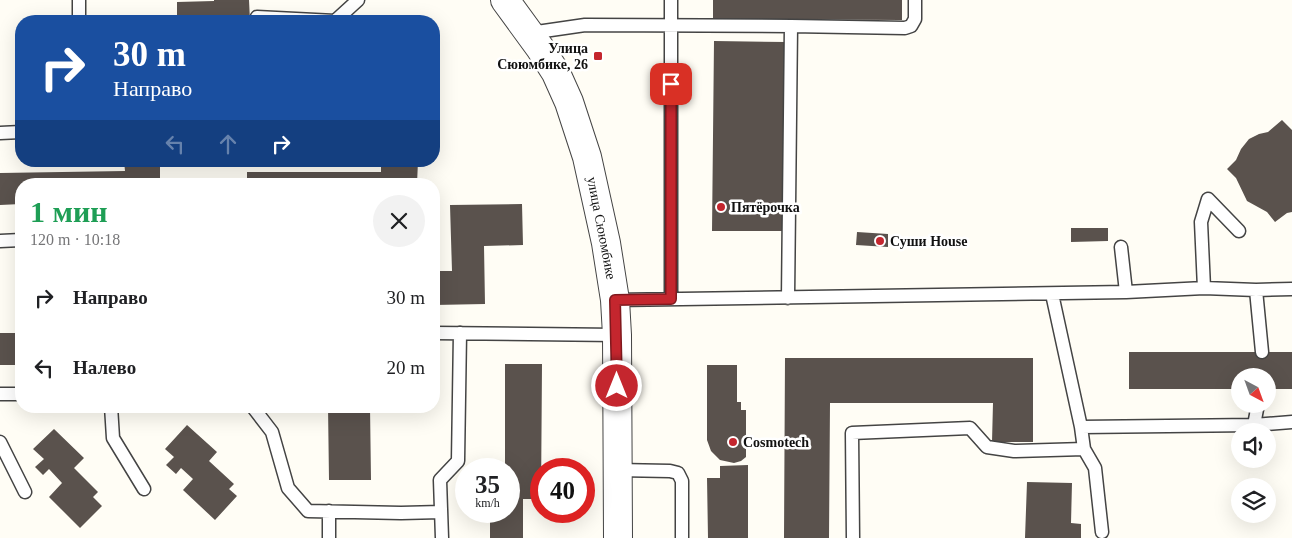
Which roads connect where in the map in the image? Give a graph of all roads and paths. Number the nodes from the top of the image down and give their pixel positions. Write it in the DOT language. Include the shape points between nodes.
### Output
graph roads {
  1 [pos="79,0"];
  2 [pos="358,0"];
  3 [pos="671,0"];
  4 [pos="915,0"];
  5 [pos="518,12"];
  6 [pos="79,15"];
  7 [pos="342,15"];
  8 [pos="671,25"];
  9 [pos="791,26"];
  10 [pos="15,132"];
  11 [pos="0,133"];
  12 [pos="1239,231"];
  13 [pos="15,240"];
  14 [pos="0,241"];
  15 [pos="1121,247"];
  16 [pos="1204,288"];
  17 [pos="1292,289"];
  18 [pos="1256,290"];
  19 [pos="1126,292"];
  20 [pos="1052,294"];
  21 [pos="788,298"];
  22 [pos="671,299"];
  23 [pos="615,300"];
  24 [pos="440,333"];
  25 [pos="460,333"];
  26 [pos="617,335"];
  27 [pos="1262,352"];
  28 [pos="0,394"];
  29 [pos="15,394"];
  30 [pos="111,413"];
  31 [pos="257,413"];
  32 [pos="1292,422"];
  33 [pos="1276,423"];
  34 [pos="1231,425"];
  35 [pos="1081,427"];
  36 [pos="0,442"];
  37 [pos="1084,449"];
  38 [pos="617,470"];
  39 [pos="144,489"];
  40 [pos="25,492"];
  41 [pos="329,511"];
  42 [pos="441,512"];
  43 [pos="1102,532"];
  44 [pos="329,538"];
  45 [pos="442,538"];
  46 [pos="618,538"];
  47 [pos="682,538"];
  48 [pos="853,538"];
  1 -- 6 [label="lane"];
  2 -- 7 [label="lane"];
  3 -- 8 [label="lane"];
  4 -- 9 [label="lane" via="915,19 912,26 905,28"];
  5 -- 8 [label="lane" via="585,25"];
  5 -- 23 [label="street, улица Сююмбике" via="556,73 569,102 587,157"];
  8 -- 9 [label="lane"];
  8 -- 22 [label="lane"];
  9 -- 21 [label="lane"];
  10 -- 11 [label="lane"];
  12 -- 16 [label="lane" via="1208,199 1201,222"];
  13 -- 14 [label="lane"];
  15 -- 19 [label="lane"];
  16 -- 18 [label="lane"];
  16 -- 19 [label="lane"];
  17 -- 18 [label="lane"];
  18 -- 27 [label="lane"];
  19 -- 20 [label="lane"];
  20 -- 21 [label="lane"];
  20 -- 35 [label="lane"];
  21 -- 22 [label="lane"];
  22 -- 23 [label="lane"];
  23 -- 26 [label="street, улица Сююмбике"];
  24 -- 25 [label="lane"];
  25 -- 26 [label="lane"];
  25 -- 42 [label="lane" via="458,461 440,480"];
  26 -- 38 [label="street, улица Сююмбике"];
  28 -- 29 [label="lane"];
  30 -- 39 [label="lane" via="113,438"];
  31 -- 41 [label="lane" via="272,432 288,488 308,510"];
  32 -- 33 [label="lane"];
  34 -- 35 [label="lane"];
  35 -- 37 [label="lane"];
  36 -- 40 [label="lane"];
  37 -- 43 [label="lane" via="1095,468"];
  37 -- 48 [label="lane" via="987,447 970,428 852,433"];
  38 -- 46 [label="street, улица Сююмбике"];
  38 -- 47 [label="lane" via="678,473 682,482"];
  41 -- 42 [label="lane"];
  41 -- 44 [label="lane"];
  42 -- 45 [label="lane"];
}
